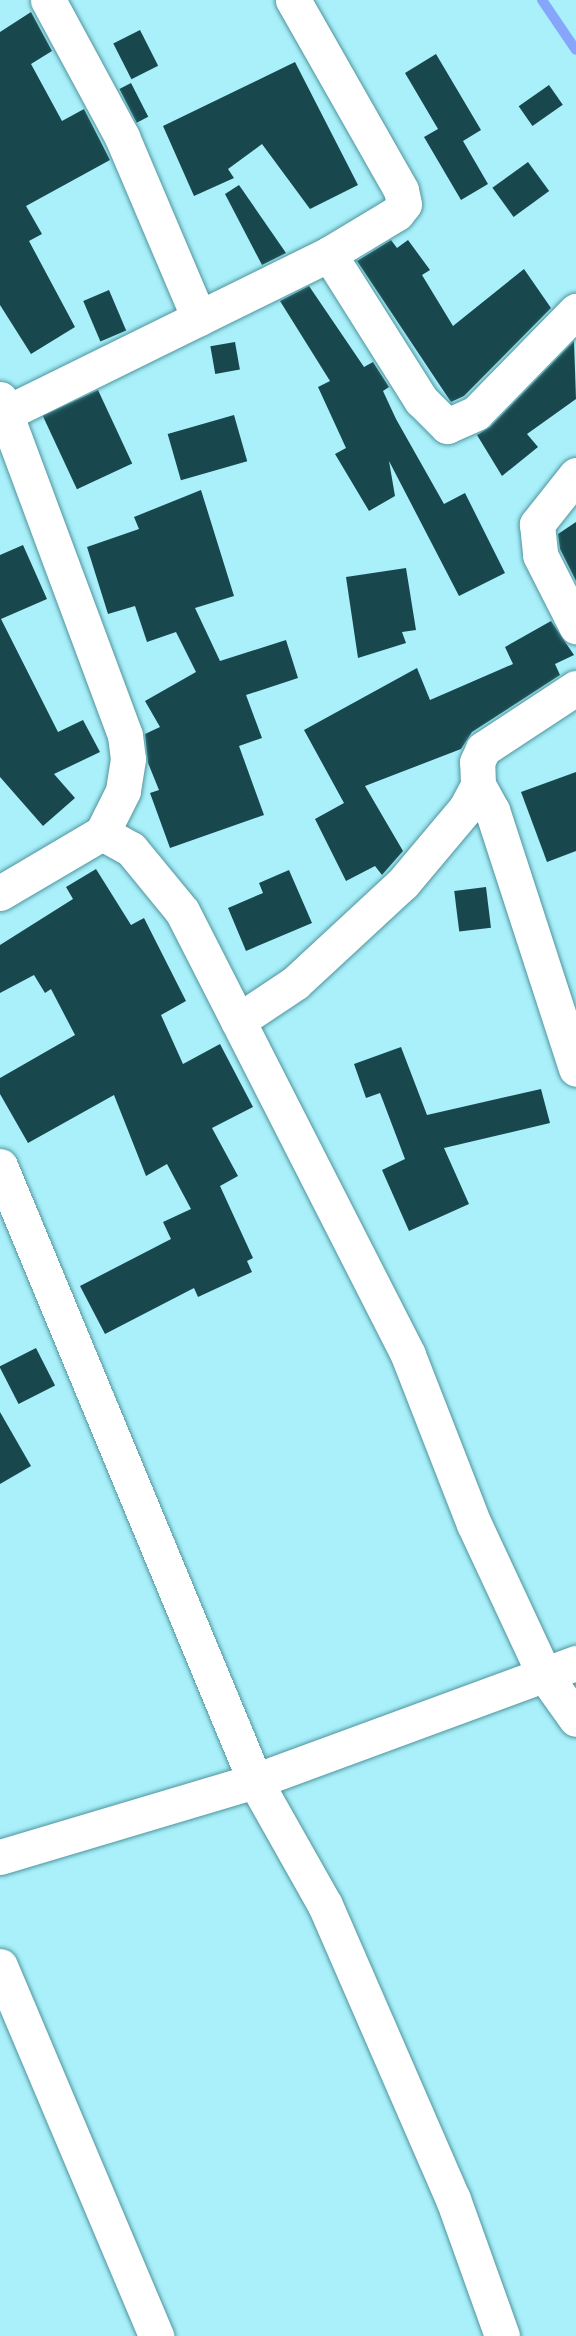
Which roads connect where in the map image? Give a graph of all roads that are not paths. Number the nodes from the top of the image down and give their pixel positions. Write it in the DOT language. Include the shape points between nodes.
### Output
graph roads {
  1 [pos="48,0"];
  2 [pos="293,0"];
  3 [pos="329,254"];
  4 [pos="576,310"];
  5 [pos="199,318"];
  6 [pos="3,409"];
  7 [pos="576,475"];
  8 [pos="576,626"];
  9 [pos="576,688"];
  10 [pos="478,785"];
  11 [pos="103,833"];
  12 [pos="0,893"];
  13 [pos="239,1021"];
  14 [pos="576,1069"];
  15 [pos="0,1166"];
  16 [pos="560,1668"];
  17 [pos="576,1719"];
  18 [pos="255,1781"];
  19 [pos="0,1857"];
  20 [pos="0,1966"];
  21 [pos="500,2335"];
  22 [pos="156,2336"];
  1 -- 5 [label="street" via="122,137"];
  2 -- 3 [label="street" via="389,167 404,204 397,213"];
  3 -- 4 [label="street" via="421,400 447,426 476,413"];
  3 -- 5 [label="street"];
  5 -- 6 [label="street"];
  6 -- 11 [label="street" via="125,735 128,760 123,790"];
  7 -- 8 [label="street" via="537,524 540,555"];
  9 -- 10 [label="street" via="483,749 477,762"];
  10 -- 13 [label="street" via="466,808 403,883 295,983"];
  10 -- 14 [label="street" via="492,810"];
  11 -- 12 [label="street"];
  11 -- 13 [label="street" via="131,849 162,883 182,911"];
  13 -- 16 [label="street" via="408,1355 474,1524"];
  15 -- 18 [label="street"];
  16 -- 17 [label="street"];
  16 -- 18 [label="street"];
  18 -- 19 [label="street"];
  18 -- 21 [label="street" via="325,1905 453,2199"];
  20 -- 22 [label="street"];
}
